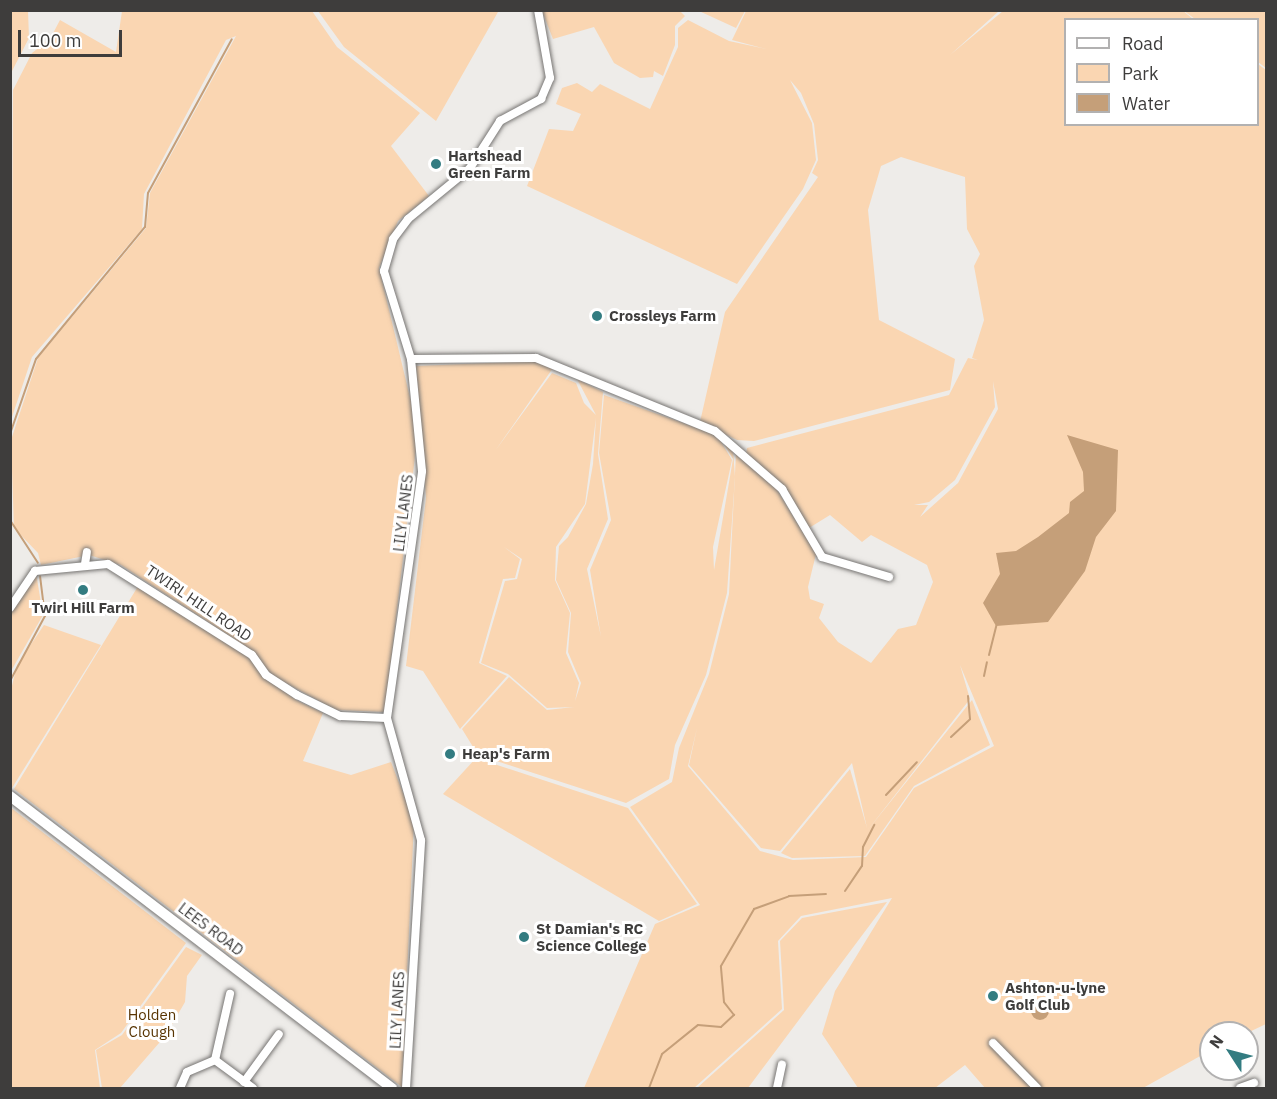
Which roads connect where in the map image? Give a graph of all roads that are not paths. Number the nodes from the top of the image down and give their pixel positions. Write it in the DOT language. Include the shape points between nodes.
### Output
graph roads {
  1 [pos="538,10"];
  2 [pos="411,359"];
  3 [pos="87,552"];
  4 [pos="85,564"];
  5 [pos="889,577"];
  6 [pos="10,608"];
  7 [pos="387,718"];
  8 [pos="10,796"];
  9 [pos="230,994"];
  10 [pos="279,1034"];
  11 [pos="993,1043"];
  12 [pos="215,1060"];
  13 [pos="782,1065"];
  14 [pos="244,1082"];
  15 [pos="1254,1083"];
  16 [pos="180,1089"];
  17 [pos="253,1089"];
  18 [pos="392,1089"];
  19 [pos="406,1089"];
  20 [pos="777,1089"];
  21 [pos="1037,1089"];
  22 [pos="1240,1089"];
  1 -- 2 [label="street, LILY LANES" via="550,78 541,99 500,122 470,168 408,219 389,249 385,282"];
  2 -- 5 [label="street" via="536,358 715,431 782,489 822,557"];
  2 -- 7 [label="street, LILY LANES" via="422,471"];
  3 -- 4 [label="street"];
  4 -- 6 [label="street, TWIRL HILL ROAD" via="35,571"];
  4 -- 7 [label="street, TWIRL HILL ROAD" via="122,569 252,655 266,675 297,695 340,716"];
  7 -- 19 [label="street, LILY LANES" via="420,840"];
  8 -- 18 [label="main road, LEES ROAD"];
  9 -- 12 [label="street"];
  10 -- 14 [label="street"];
  11 -- 21 [label="street"];
  12 -- 14 [label="street"];
  12 -- 16 [label="street" via="187,1072"];
  13 -- 20 [label="street"];
  14 -- 17 [label="street"];
  15 -- 22 [label="street"];
}
